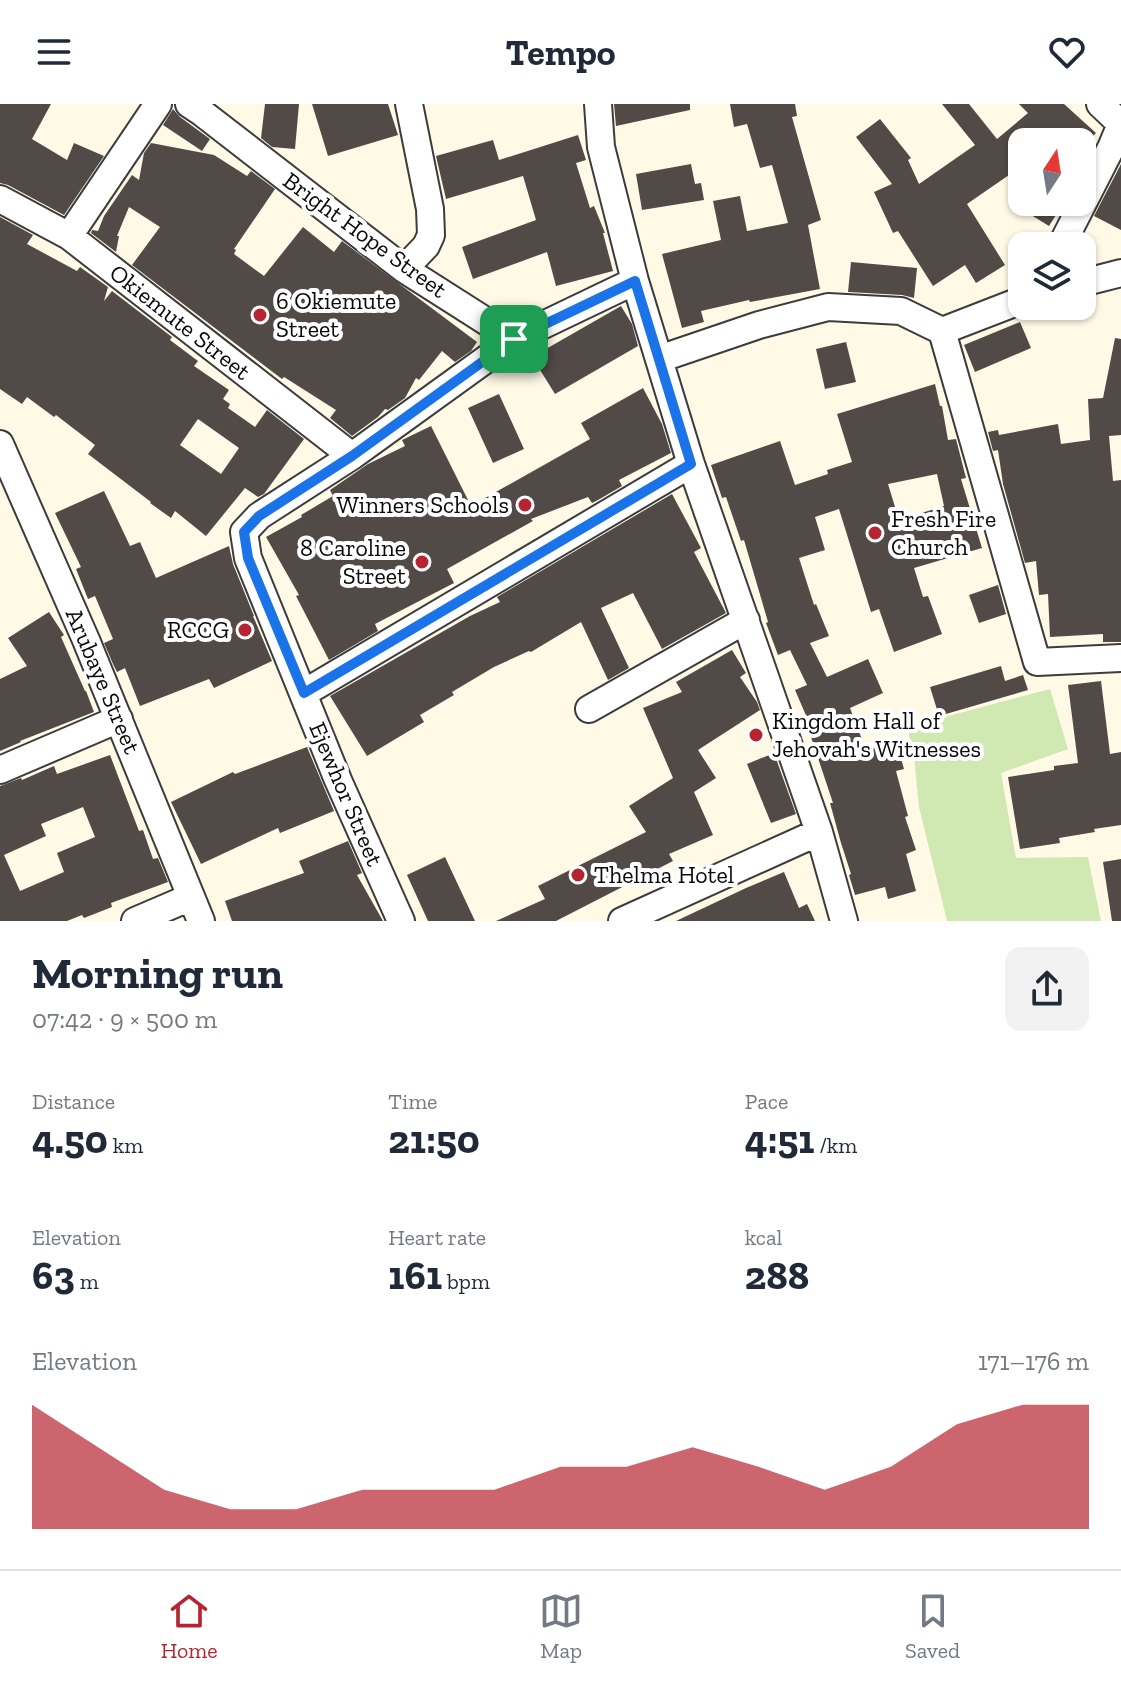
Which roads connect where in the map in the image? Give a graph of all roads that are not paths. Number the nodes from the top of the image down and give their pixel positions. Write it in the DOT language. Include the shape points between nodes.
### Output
graph roads {
  1 [pos="158,104"];
  2 [pos="189,104"];
  3 [pos="409,104"];
  4 [pos="598,104"];
  5 [pos="1100,104"];
  6 [pos="1121,124"];
  7 [pos="0,199"];
  8 [pos="1068,232"];
  9 [pos="69,236"];
  10 [pos="404,269"];
  11 [pos="1121,273"];
  12 [pos="1096,279"];
  13 [pos="635,281"];
  14 [pos="1008,305"];
  15 [pos="942,331"];
  16 [pos="514,339"];
  17 [pos="659,359"];
  18 [pos="0,444"];
  19 [pos="352,456"];
  20 [pos="691,464"];
  21 [pos="746,620"];
  22 [pos="1121,658"];
  23 [pos="304,693"];
  24 [pos="589,709"];
  25 [pos="119,719"];
  26 [pos="0,770"];
  27 [pos="819,832"];
  28 [pos="196,909"];
  29 [pos="135,921"];
  30 [pos="401,921"];
  31 [pos="622,921"];
  32 [pos="844,921"];
  1 -- 9 [label="street"];
  2 -- 10 [label="street, Bright Hope Street"];
  3 -- 10 [label="street" via="431,235"];
  4 -- 13 [label="street" via="601,147"];
  5 -- 6 [label="street"];
  6 -- 8 [label="street"];
  7 -- 9 [label="street, Okiemute Street"];
  9 -- 19 [label="street, Okiemute Street"];
  10 -- 16 [label="street, Bright Hope Street"];
  11 -- 12 [label="street"];
  13 -- 16 [label="street"];
  13 -- 17 [label="street"];
  14 -- 15 [label="street"];
  15 -- 17 [label="street" via="901,311 828,307"];
  15 -- 22 [label="street" via="1037,662"];
  16 -- 19 [label="street"];
  17 -- 20 [label="street"];
  18 -- 25 [label="street, Arubaye Street"];
  19 -- 23 [label="street, Ejewhor Street" via="259,516 244,532 248,558"];
  20 -- 21 [label="street"];
  20 -- 23 [label="street"];
  21 -- 24 [label="street"];
  21 -- 27 [label="street"];
  23 -- 30 [label="street, Ejewhor Street"];
  25 -- 26 [label="street"];
  25 -- 28 [label="street, Arubaye Street"];
  27 -- 31 [label="street"];
  27 -- 32 [label="street"];
  28 -- 29 [label="street"];
}
